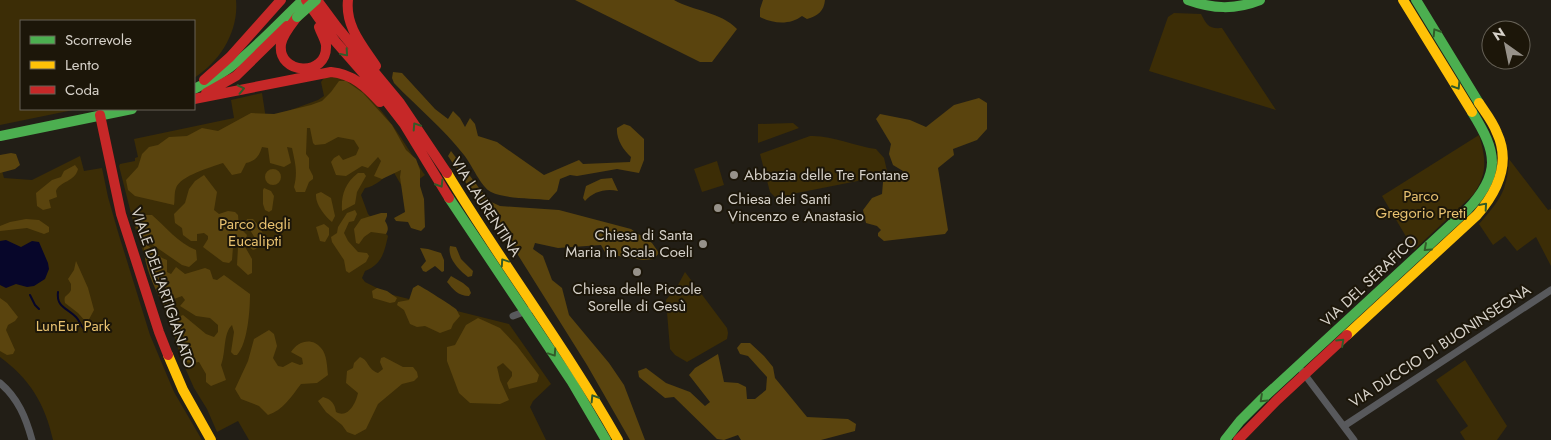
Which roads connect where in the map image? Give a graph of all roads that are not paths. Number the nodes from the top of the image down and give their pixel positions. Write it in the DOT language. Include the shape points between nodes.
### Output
graph roads {
  1 [pos="281,0"];
  2 [pos="304,0"];
  3 [pos="316,0"];
  4 [pos="348,0"];
  5 [pos="1188,0"];
  6 [pos="1260,0"];
  7 [pos="1403,0"];
  8 [pos="1416,0"];
  9 [pos="294,14"];
  10 [pos="1449,63"];
  11 [pos="195,87"];
  12 [pos="195,88"];
  13 [pos="195,98"];
  14 [pos="195,99"];
  15 [pos="400,102"];
  16 [pos="127,110"];
  17 [pos="100,115"];
  18 [pos="404,124"];
  19 [pos="0,136"];
  20 [pos="1551,290"];
  21 [pos="534,305"];
  22 [pos="526,312"];
  23 [pos="513,316"];
  24 [pos="1302,371"];
  25 [pos="0,383"];
  26 [pos="1344,426"];
  27 [pos="32,440"];
  28 [pos="211,440"];
  29 [pos="606,440"];
  30 [pos="618,440"];
  31 [pos="1225,440"];
  32 [pos="1238,440"];
  33 [pos="1354,440"];
  1 -- 11 [label="main road" via="222,65"];
  2 -- 9 [label="main road"];
  2 -- 9 [label="main road" via="326,44 325,57 311,68 294,67 281,53 283,39"];
  2 -- 18 [label="main road, VIA LAURENTINA, one-way"];
  3 -- 9 [label="main road, bridge"];
  3 -- 15 [label="main road, VIA LAURENTINA"];
  4 -- 15 [label="main road" via="346,13 350,25"];
  5 -- 6 [label="main road" via="1209,7 1226,8"];
  7 -- 10 [label="main road, VIA DEL SERAFICO"];
  10 -- 8 [label="main road, VIA DEL SERAFICO, one-way"];
  9 -- 12 [label="main road" via="229,71"];
  9 -- 13 [label="main road" via="236,76"];
  10 -- 24 [label="main road, VIA DEL SERAFICO" via="1489,117 1500,139 1504,164 1499,183 1482,209"];
  14 -- 18 [label="main road, one-way" via="339,72 358,81"];
  21 -- 15 [label="main road, VIA LAURENTINA, one-way"];
  16 -- 17 [label="main road"];
  17 -- 19 [label="main road"];
  17 -- 28 [label="main road, VIALE DELL'ARTIGIANATO" via="121,214 159,332 183,390"];
  18 -- 22 [label="main road, VIA LAURENTINA, one-way" via="460,215"];
  20 -- 26 [label="street, VIA DUCCIO DI BUONINSEGNA"];
  21 -- 22 [label="street"];
  30 -- 21 [label="main road, VIA LAURENTINA, one-way"];
  22 -- 23 [label="street"];
  22 -- 29 [label="main road, VIA LAURENTINA, one-way" via="584,400"];
  24 -- 26 [label="street"];
  24 -- 31 [label="main road, VIA DEL SERAFICO, one-way" via="1247,414"];
  24 -- 32 [label="main road, VIA DEL SERAFICO"];
  25 -- 27 [label="street" via="17,402"];
  26 -- 33 [label="street"];
}
